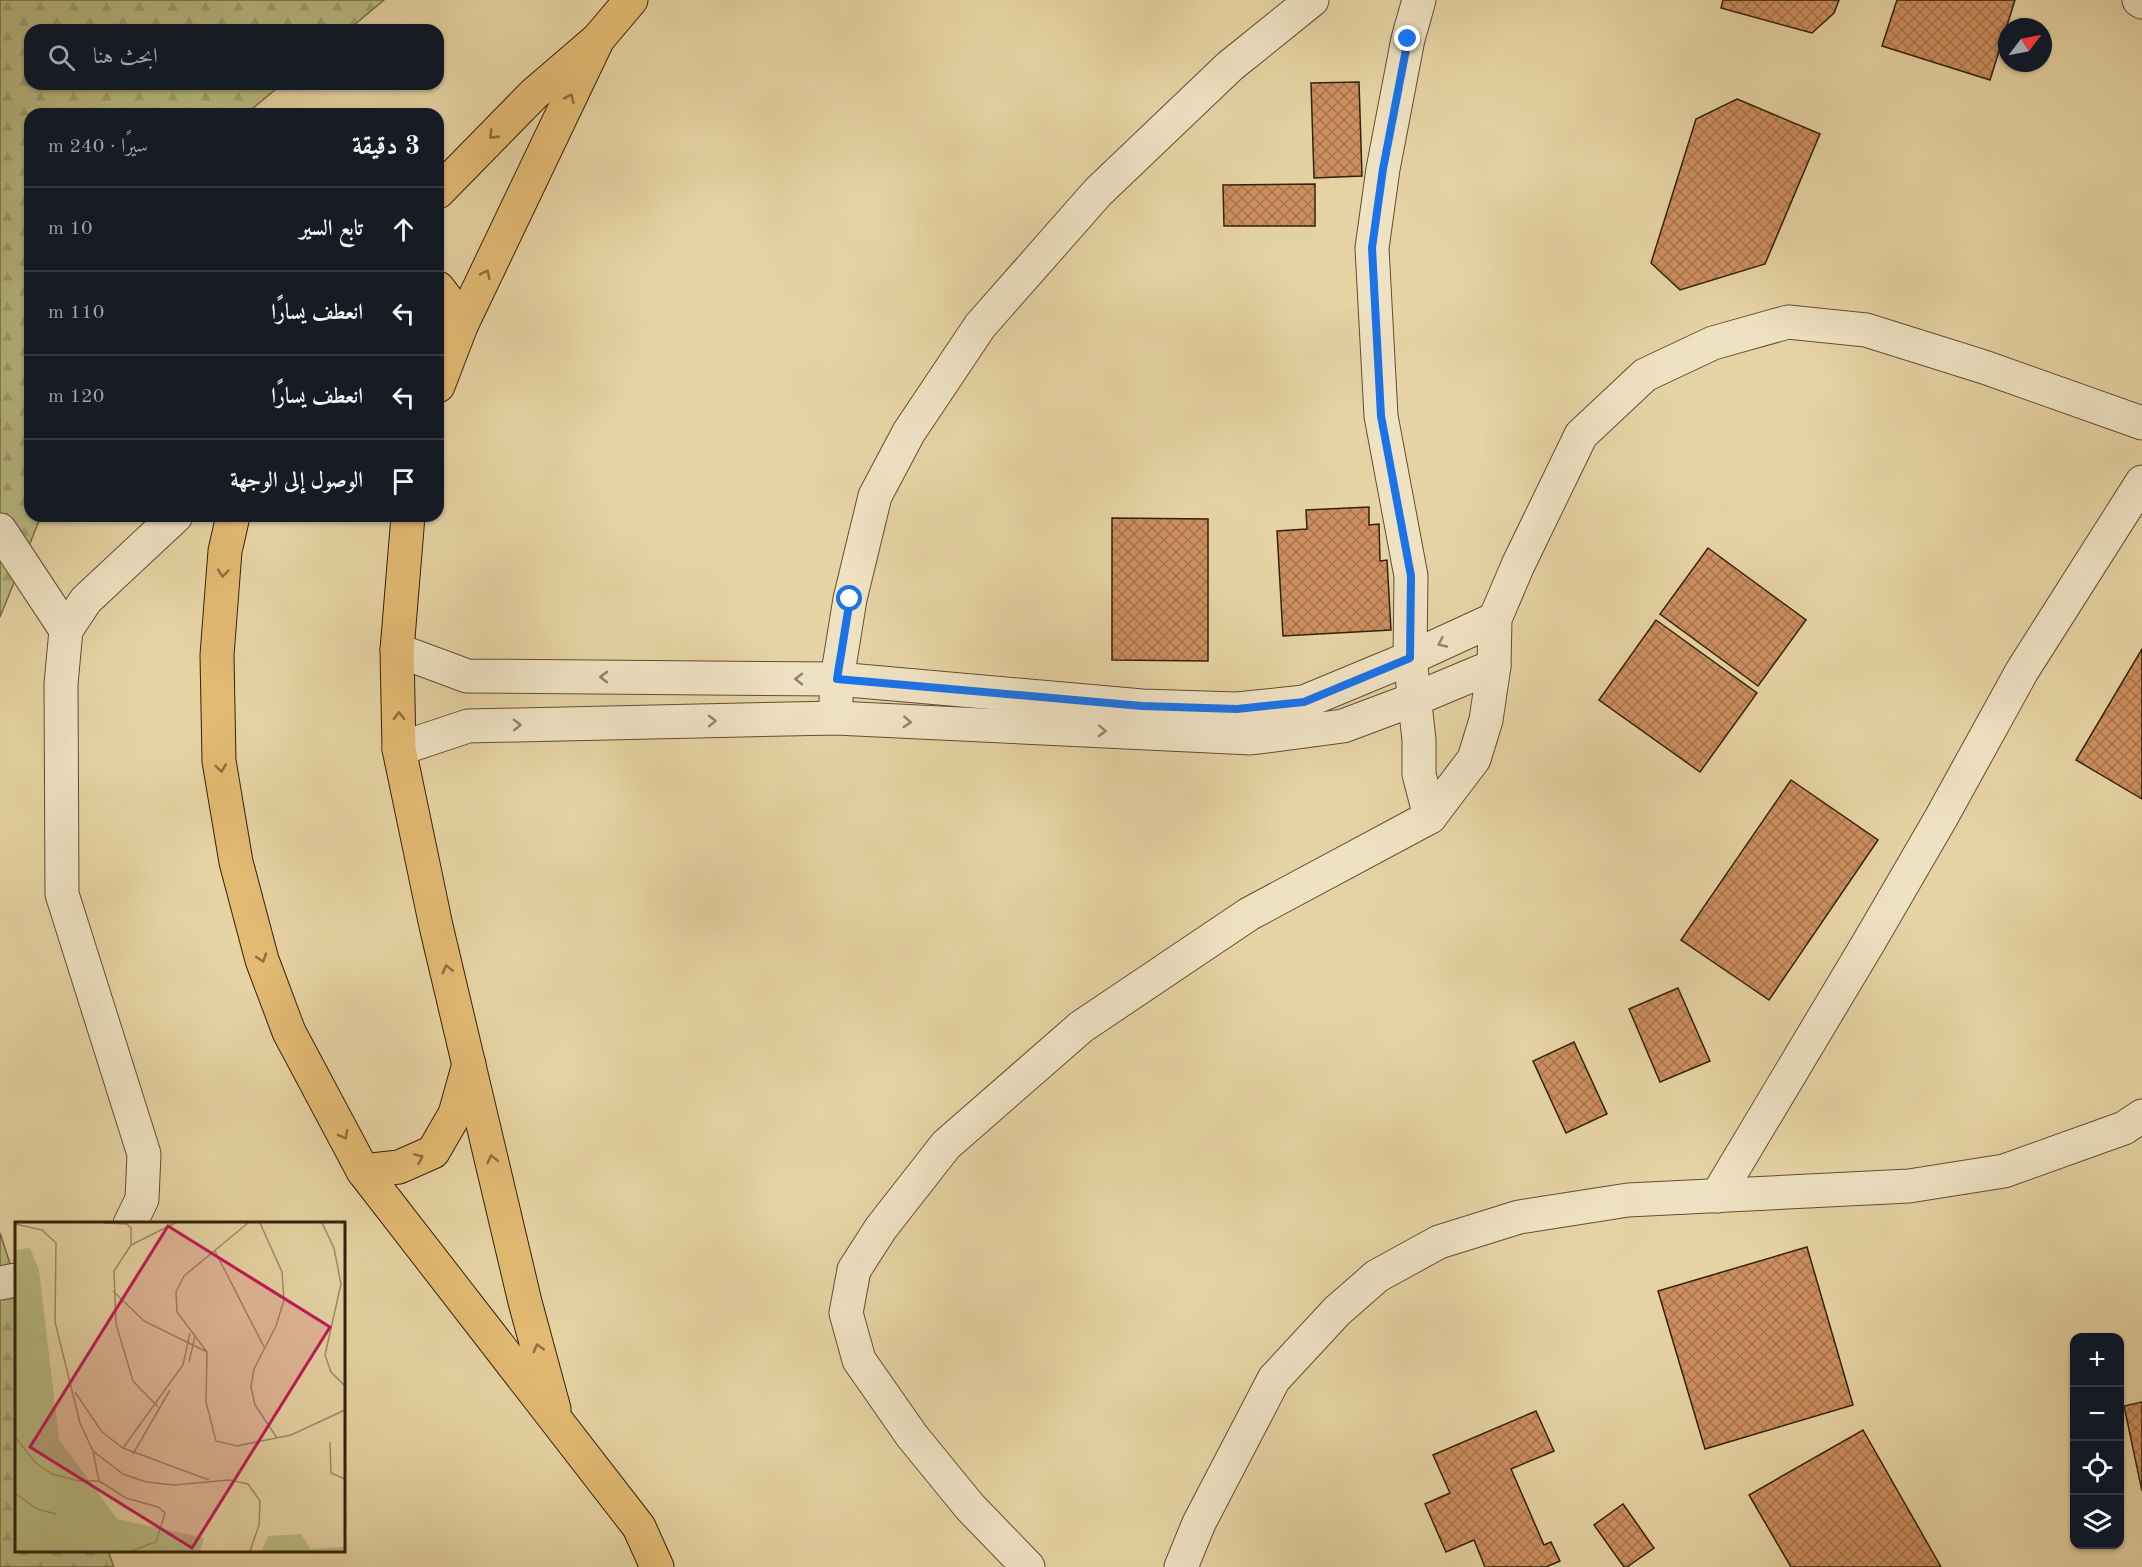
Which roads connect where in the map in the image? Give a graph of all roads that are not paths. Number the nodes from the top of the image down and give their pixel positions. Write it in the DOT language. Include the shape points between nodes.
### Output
graph roads {
  1 [pos="631,0"];
  2 [pos="1312,0"];
  3 [pos="1419,0"];
  4 [pos="598,39"];
  5 [pos="444,186"];
  6 [pos="444,296"];
  7 [pos="461,326"];
  8 [pos="444,370"];
  9 [pos="2142,423"];
  10 [pos="2142,482"];
  11 [pos="170,522"];
  12 [pos="232,522"];
  13 [pos="408,522"];
  14 [pos="0,530"];
  15 [pos="1495,619"];
  16 [pos="66,630"];
  17 [pos="397,650"];
  18 [pos="1410,658"];
  19 [pos="1494,666"];
  20 [pos="467,676"];
  21 [pos="837,679"];
  22 [pos="1415,699"];
  23 [pos="836,718"];
  24 [pos="1141,720"];
  25 [pos="468,726"];
  26 [pos="399,749"];
  27 [pos="1430,818"];
  28 [pos="469,1062"];
  29 [pos="2142,1116"];
  30 [pos="363,1171"];
  31 [pos="1717,1196"];
  32 [pos="131,1222"];
  33 [pos="15,1280"];
  34 [pos="0,1283"];
  35 [pos="558,1425"];
  36 [pos="657,1567"];
  37 [pos="1028,1567"];
  38 [pos="1181,1567"];
  1 -- 4 [label="highway"];
  2 -- 21 [label="street" via="1230,66 1098,192 980,326 909,432 875,496 850,599"];
  3 -- 18 [label="street" via="1383,169 1372,248 1381,416 1411,576"];
  4 -- 5 [label="highway, one-way" via="534,94"];
  7 -- 4 [label="highway, one-way"];
  6 -- 7 [label="highway"];
  7 -- 8 [label="highway"];
  9 -- 15 [label="street" via="1866,330 1788,322 1713,343 1645,375 1581,435"];
  10 -- 31 [label="street" via="2022,671 1905,880"];
  11 -- 16 [label="street" via="86,600"];
  12 -- 30 [label="highway, one-way" via="225,550 217,655 219,761 236,862 262,960 289,1032"];
  13 -- 17 [label="highway"];
  14 -- 16 [label="street"];
  15 -- 18 [label="street, one-way"];
  15 -- 19 [label="street"];
  16 -- 32 [label="street" via="61,684 62,894 144,1154 142,1199"];
  17 -- 20 [label="street"];
  26 -- 17 [label="highway, one-way"];
  18 -- 22 [label="street"];
  18 -- 24 [label="street" via="1304,702"];
  19 -- 22 [label="street"];
  19 -- 27 [label="street" via="1486,720 1474,759"];
  21 -- 20 [label="street, one-way"];
  20 -- 25 [label="street"];
  21 -- 23 [label="street"];
  21 -- 24 [label="street"];
  22 -- 24 [label="street" via="1343,726 1251,738"];
  22 -- 27 [label="street" via="1419,774"];
  23 -- 24 [label="street, one-way"];
  25 -- 23 [label="street, one-way"];
  25 -- 26 [label="street"];
  28 -- 26 [label="highway, one-way"];
  27 -- 37 [label="street" via="1249,914 1082,1027 946,1145 881,1228 854,1270 846,1313 859,1360 919,1445 970,1507"];
  30 -- 28 [label="highway, one-way" via="399,1167 433,1152 455,1114"];
  35 -- 28 [label="highway, one-way"];
  29 -- 31 [label="street" via="2124,1128 2004,1171 1909,1186"];
  30 -- 35 [label="highway"];
  31 -- 38 [label="street" via="1628,1200 1519,1217 1439,1242 1377,1276 1337,1311 1274,1379 1199,1523"];
  33 -- 34 [label="street"];
  35 -- 36 [label="highway" via="639,1527"];
}
